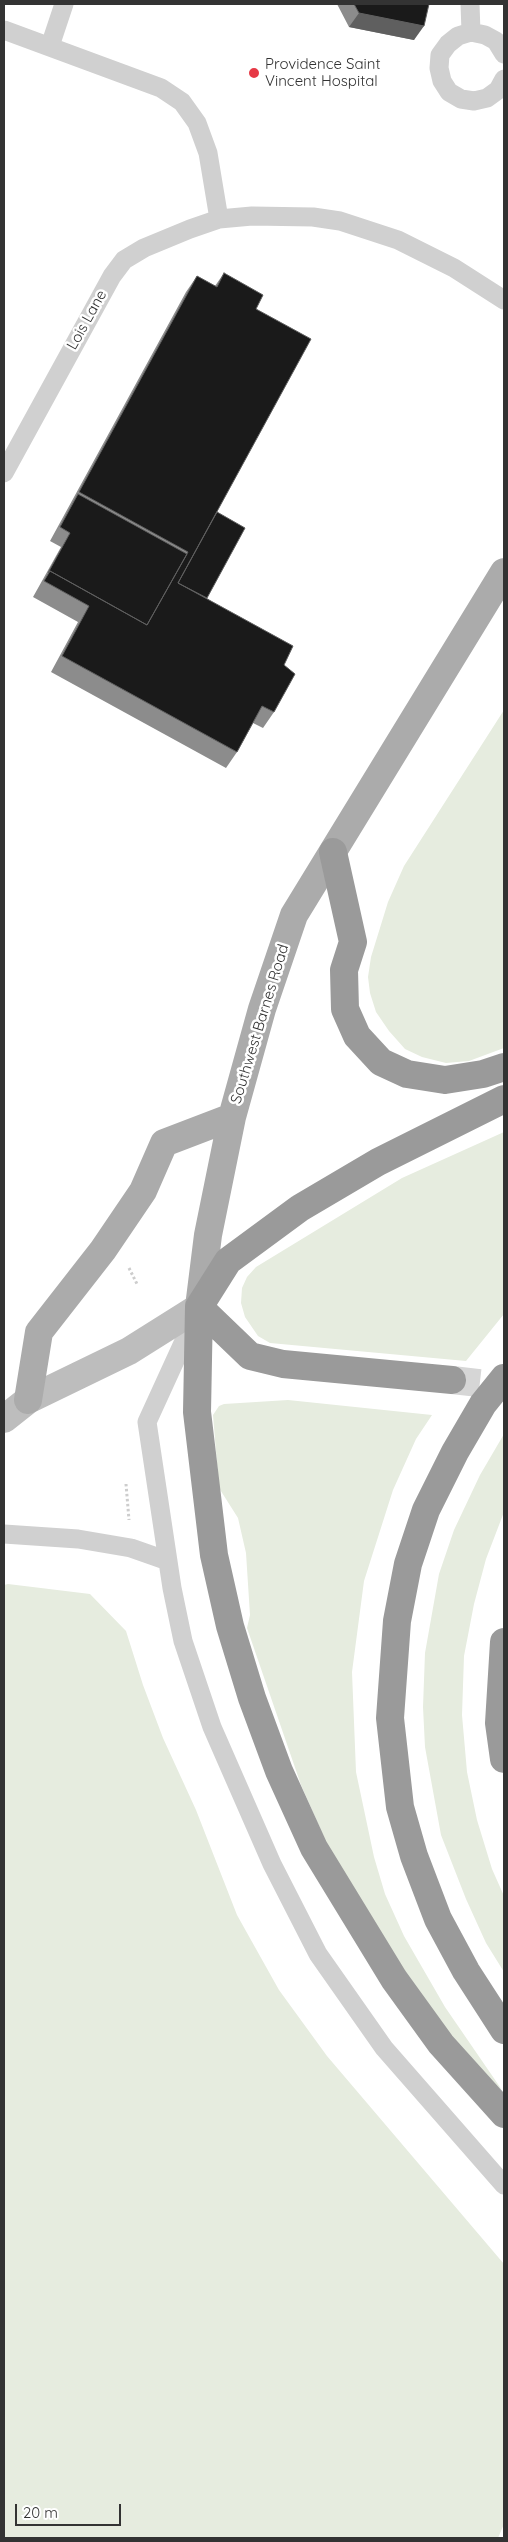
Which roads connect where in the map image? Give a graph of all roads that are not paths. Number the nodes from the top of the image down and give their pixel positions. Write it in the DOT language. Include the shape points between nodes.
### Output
graph roads {
  1 [pos="64,4"];
  2 [pos="470,4"];
  3 [pos="4,30"];
  4 [pos="471,32"];
  5 [pos="50,46"];
  6 [pos="504,54"];
  7 [pos="504,79"];
  8 [pos="219,220"];
  9 [pos="504,300"];
  10 [pos="4,473"];
  11 [pos="504,572"];
  12 [pos="333,852"];
  13 [pos="504,1067"];
  14 [pos="504,1099"];
  15 [pos="232,1117"];
  16 [pos="199,1307"];
  17 [pos="504,1378"];
  18 [pos="452,1380"];
  19 [pos="28,1400"];
  20 [pos="4,1419"];
  21 [pos="4,1534"];
  22 [pos="168,1561"];
  23 [pos="504,1642"];
  24 [pos="504,1759"];
  25 [pos="504,2030"];
  26 [pos="504,2114"];
  27 [pos="504,2185"];
  1 -- 5 [label="lane"];
  2 -- 4 [label="lane"];
  3 -- 5 [label="lane"];
  4 -- 6 [label="lane" via="490,38"];
  4 -- 7 [label="lane" via="458,36 440,55 440,75 450,92 461,99 487,98 498,90"];
  5 -- 8 [label="lane" via="161,88 182,102 197,123 208,153"];
  8 -- 9 [label="lane, Lois Lane" via="286,216 347,223 398,240 454,268"];
  8 -- 10 [label="lane, Lois Lane" via="144,248 124,260 112,276"];
  11 -- 12 [label="main road, Southwest Barnes Road"];
  12 -- 13 [label="highway" via="353,942 344,970 345,1009 357,1036 381,1062 407,1074 445,1080"];
  12 -- 15 [label="main road, Southwest Barnes Road" via="294,915 262,1009"];
  14 -- 16 [label="highway" via="378,1162 300,1208 228,1260"];
  15 -- 16 [label="main road, Southwest Barnes Road" via="208,1235"];
  15 -- 19 [label="main road" via="164,1143 143,1191 103,1250 39,1332"];
  16 -- 18 [label="highway" via="250,1356 283,1364"];
  16 -- 19 [label="main road" via="129,1351"];
  16 -- 22 [label="lane" via="147,1422"];
  16 -- 26 [label="highway" via="197,1412 214,1555 230,1626 276,1762 314,1848 394,1979 441,2044"];
  17 -- 25 [label="highway" via="455,1452 426,1510 408,1564 396,1621 390,1718 400,1807 414,1856 438,1918 466,1971"];
  19 -- 20 [label="main road"];
  21 -- 22 [label="lane" via="78,1539 131,1548"];
  22 -- 27 [label="lane" via="183,1641 212,1727 272,1864 318,1954 384,2048"];
  23 -- 24 [label="highway" via="499,1723"];
}
